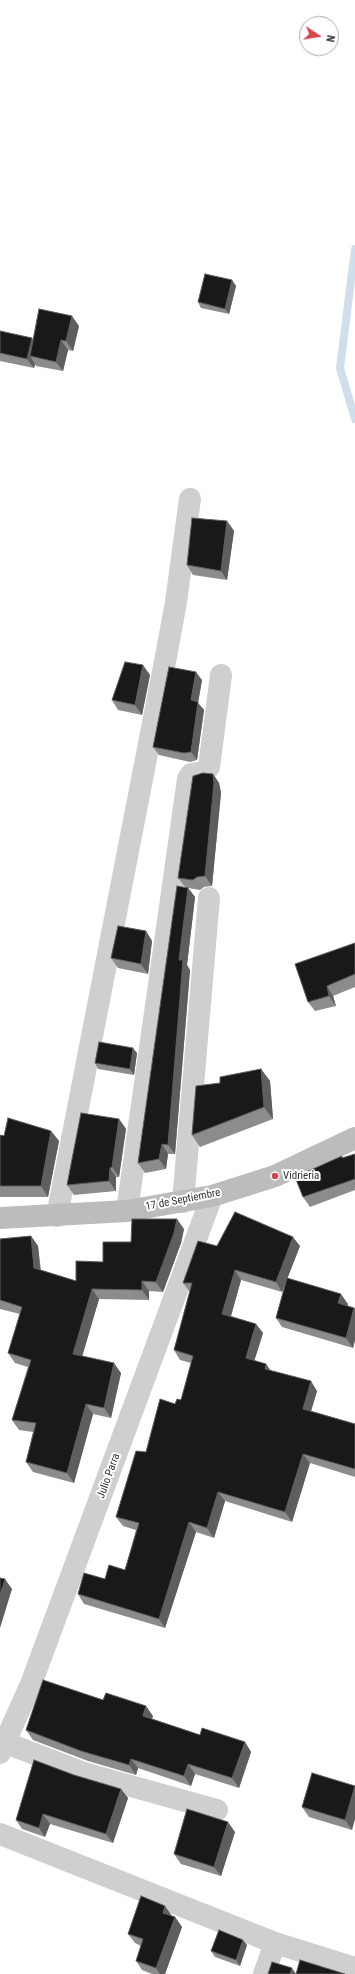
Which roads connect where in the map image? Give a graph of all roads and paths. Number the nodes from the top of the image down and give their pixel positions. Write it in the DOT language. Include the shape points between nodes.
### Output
graph roads {
  1 [pos="190,499"];
  2 [pos="221,675"];
  3 [pos="209,898"];
  4 [pos="355,1138"];
  5 [pos="212,1196"];
  6 [pos="183,1202"];
  7 [pos="127,1211"];
  8 [pos="57,1216"];
  9 [pos="0,1218"];
  10 [pos="3,1748"];
  11 [pos="217,1810"];
  12 [pos="0,1834"];
  13 [pos="275,1943"];
  14 [pos="355,1968"];
  15 [pos="264,1974"];
  1 -- 8 [label="street" via="171,630"];
  2 -- 7 [label="street" via="209,767 204,772 191,774 188,779"];
  3 -- 6 [label="street"];
  4 -- 5 [label="street, 17 de Septiembre" via="275,1176"];
  5 -- 6 [label="street, 17 de Septiembre"];
  5 -- 10 [label="street, Julio Parra" via="31,1684"];
  6 -- 7 [label="street, 17 de Septiembre"];
  7 -- 8 [label="street, 17 de Septiembre"];
  8 -- 9 [label="street, 17 de Septiembre"];
  10 -- 11 [label="street"];
  12 -- 13 [label="street"];
  13 -- 14 [label="street"];
  13 -- 15 [label="street"];
}
